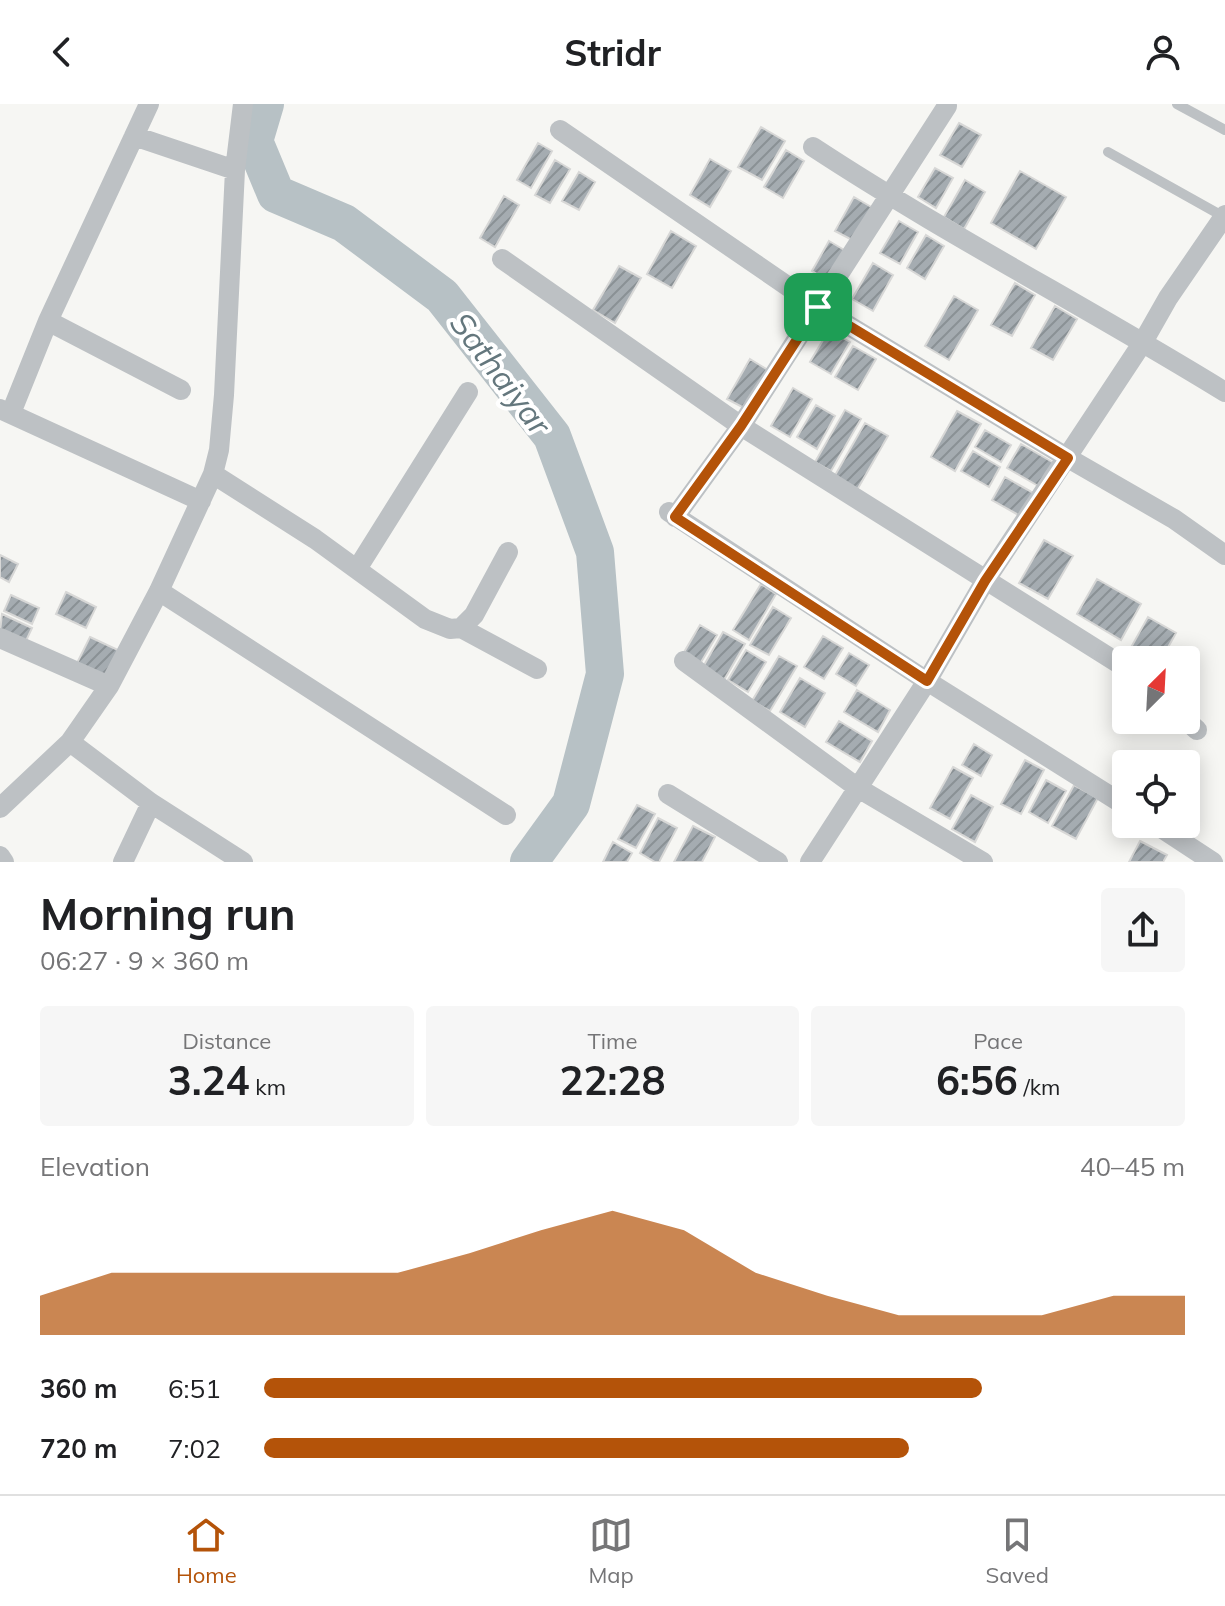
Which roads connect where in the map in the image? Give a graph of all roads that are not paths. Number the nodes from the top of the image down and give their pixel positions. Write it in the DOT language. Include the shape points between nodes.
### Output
graph roads {
  1 [pos="149,104"];
  2 [pos="243,104"];
  3 [pos="1177,104"];
  4 [pos="947,106"];
  5 [pos="560,130"];
  6 [pos="1225,130"];
  7 [pos="134,136"];
  8 [pos="813,147"];
  9 [pos="1108,152"];
  10 [pos="235,170"];
  11 [pos="889,197"];
  12 [pos="1224,216"];
  13 [pos="502,259"];
  14 [pos="818,307"];
  15 [pos="48,321"];
  16 [pos="1143,342"];
  17 [pos="181,390"];
  18 [pos="468,392"];
  19 [pos="1225,392"];
  20 [pos="6,411"];
  21 [pos="741,426"];
  22 [pos="1068,458"];
  23 [pos="213,474"];
  24 [pos="201,501"];
  25 [pos="508,552"];
  26 [pos="1225,555"];
  27 [pos="357,569"];
  28 [pos="985,581"];
  29 [pos="159,591"];
  30 [pos="461,628"];
  31 [pos="0,638"];
  32 [pos="1112,659"];
  33 [pos="684,661"];
  34 [pos="537,669"];
  35 [pos="927,681"];
  36 [pos="109,686"];
  37 [pos="70,742"];
  38 [pos="0,780"];
  39 [pos="19,788"];
  40 [pos="858,788"];
  41 [pos="668,794"];
  42 [pos="1112,797"];
  43 [pos="151,803"];
  44 [pos="0,808"];
  45 [pos="506,815"];
  46 [pos="1176,838"];
  47 [pos="0,856"];
  48 [pos="4,862"];
  49 [pos="123,862"];
  50 [pos="243,862"];
  51 [pos="778,862"];
  52 [pos="810,862"];
  53 [pos="983,862"];
  54 [pos="1213,862"];
  1 -- 7 [label="street"];
  2 -- 10 [label="street"];
  3 -- 6 [label="lane"];
  4 -- 11 [label="street"];
  5 -- 14 [label="street"];
  7 -- 10 [label="street"];
  7 -- 15 [label="street"];
  8 -- 11 [label="street"];
  9 -- 12 [label="lane"];
  10 -- 23 [label="street" via="224,395"];
  11 -- 14 [label="street"];
  11 -- 16 [label="street"];
  12 -- 16 [label="street"];
  13 -- 21 [label="street"];
  14 -- 21 [label="street"];
  14 -- 22 [label="street"];
  15 -- 17 [label="street"];
  15 -- 20 [label="street"];
  16 -- 19 [label="street"];
  16 -- 22 [label="street"];
  18 -- 27 [label="street"];
  20 -- 24 [label="street"];
  21 -- 28 [label="street"];
  21 -- 35 [label="street" via="672,514"];
  22 -- 26 [label="street"];
  22 -- 28 [label="street"];
  23 -- 24 [label="street"];
  23 -- 27 [label="street"];
  24 -- 29 [label="street"];
  25 -- 30 [label="street" via="474,615"];
  27 -- 30 [label="street" via="425,619"];
  28 -- 32 [label="street"];
  28 -- 35 [label="street"];
  29 -- 36 [label="street"];
  29 -- 45 [label="street"];
  30 -- 34 [label="street"];
  31 -- 36 [label="street"];
  33 -- 40 [label="street"];
  35 -- 40 [label="street"];
  35 -- 42 [label="street"];
  36 -- 37 [label="street"];
  37 -- 39 [label="street"];
  37 -- 43 [label="street"];
  38 -- 39 [label="street"];
  39 -- 44 [label="street"];
  40 -- 52 [label="street"];
  40 -- 53 [label="street"];
  41 -- 51 [label="street"];
  43 -- 49 [label="street"];
  43 -- 50 [label="street"];
  46 -- 54 [label="street"];
  47 -- 48 [label="street"];
}
